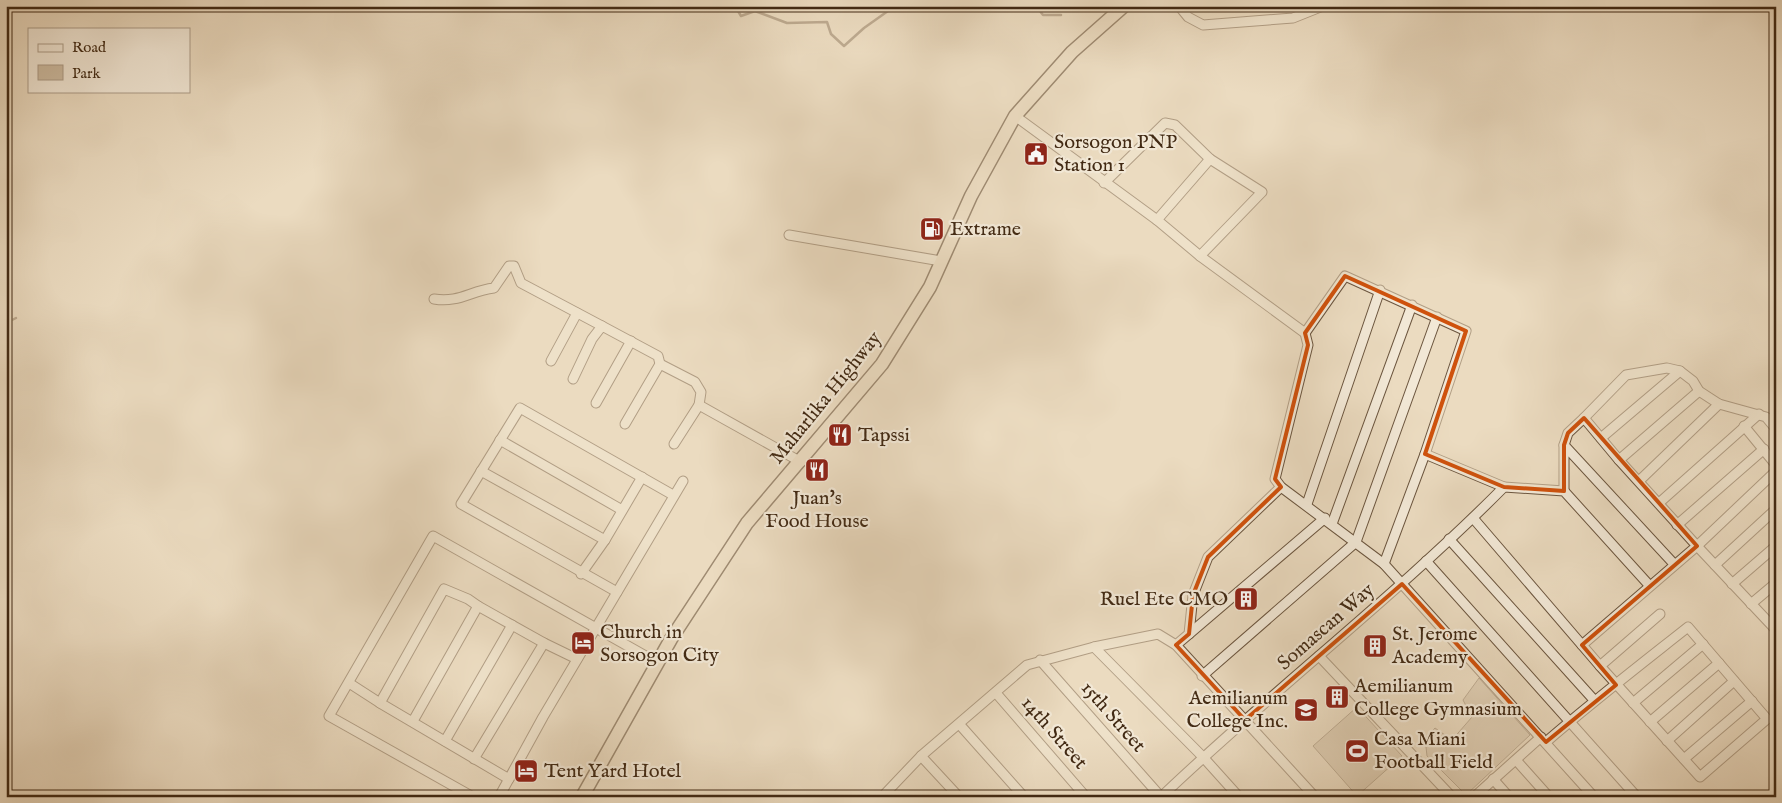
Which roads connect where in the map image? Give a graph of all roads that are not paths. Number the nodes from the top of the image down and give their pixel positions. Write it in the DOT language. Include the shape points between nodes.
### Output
graph roads {
  1 [pos="1124,6"];
  2 [pos="1179,6"];
  3 [pos="1323,6"];
  4 [pos="1015,116"];
  5 [pos="1210,159"];
  6 [pos="1104,183"];
  7 [pos="1157,220"];
  8 [pos="789,235"];
  9 [pos="1200,256"];
  10 [pos="942,261"];
  11 [pos="1380,290"];
  12 [pos="434,300"];
  13 [pos="1412,305"];
  14 [pos="577,313"];
  15 [pos="1437,318"];
  16 [pos="602,326"];
  17 [pos="1305,333"];
  18 [pos="631,341"];
  19 [pos="551,361"];
  20 [pos="660,364"];
  21 [pos="1680,371"];
  22 [pos="573,379"];
  23 [pos="1699,391"];
  24 [pos="596,404"];
  25 [pos="1719,404"];
  26 [pos="698,405"];
  27 [pos="1759,414"];
  28 [pos="1584,418"];
  29 [pos="625,424"];
  30 [pos="1744,426"];
  31 [pos="1776,429"];
  32 [pos="1601,438"];
  33 [pos="500,440"];
  34 [pos="674,444"];
  35 [pos="1564,445"];
  36 [pos="1764,449"];
  37 [pos="1425,454"];
  38 [pos="1619,460"];
  39 [pos="800,462"];
  40 [pos="1776,465"];
  41 [pos="481,471"];
  42 [pos="1776,471"];
  43 [pos="642,478"];
  44 [pos="683,481"];
  45 [pos="1640,481"];
  46 [pos="1281,486"];
  47 [pos="1504,487"];
  48 [pos="1564,491"];
  49 [pos="673,495"];
  50 [pos="1659,503"];
  51 [pos="1307,504"];
  52 [pos="1776,509"];
  53 [pos="622,510"];
  54 [pos="1473,518"];
  55 [pos="1328,521"];
  56 [pos="1678,524"];
  57 [pos="1449,539"];
  58 [pos="605,540"];
  59 [pos="1356,542"];
  60 [pos="1697,546"];
  61 [pos="1776,546"];
  62 [pos="1426,561"];
  63 [pos="1384,564"];
  64 [pos="1674,564"];
  65 [pos="1715,565"];
  66 [pos="582,574"];
  67 [pos="1776,583"];
  68 [pos="1402,584"];
  69 [pos="1732,584"];
  70 [pos="1649,585"];
  71 [pos="617,592"];
  72 [pos="1751,604"];
  73 [pos="478,606"];
  74 [pos="1660,614"];
  75 [pos="512,625"];
  76 [pos="1775,626"];
  77 [pos="597,628"];
  78 [pos="1189,634"];
  79 [pos="544,644"];
  80 [pos="1703,644"];
  81 [pos="1176,645"];
  82 [pos="1094,646"];
  83 [pos="1582,646"];
  84 [pos="1319,656"];
  85 [pos="577,659"];
  86 [pos="1040,660"];
  87 [pos="658,663"];
  88 [pos="1719,663"];
  89 [pos="1600,666"];
  90 [pos="1202,676"];
  91 [pos="1734,680"];
  92 [pos="349,683"];
  93 [pos="1616,684"];
  94 [pos="996,693"];
  95 [pos="1594,700"];
  96 [pos="1752,701"];
  97 [pos="380,703"];
  98 [pos="1633,703"];
  99 [pos="1245,720"];
  100 [pos="1571,720"];
  101 [pos="413,721"];
  102 [pos="1650,722"];
  103 [pos="960,725"];
  104 [pos="1543,740"];
  105 [pos="445,741"];
  106 [pos="1667,741"];
  107 [pos="921,756"];
  108 [pos="1203,757"];
  109 [pos="474,759"];
  110 [pos="1684,759"];
  111 [pos="1516,760"];
  112 [pos="509,779"];
  113 [pos="1493,779"];
  114 [pos="473,797"];
  115 [pos="499,797"];
  116 [pos="582,797"];
  117 [pos="883,797"];
  118 [pos="959,797"];
  119 [pos="1024,797"];
  120 [pos="1086,797"];
  121 [pos="1161,797"];
  122 [pos="1239,797"];
  123 [pos="1315,797"];
  124 [pos="1452,797"];
  125 [pos="1474,797"];
  126 [pos="1509,797"];
  127 [pos="1549,797"];
  128 [pos="1594,797"];
  129 [pos="1637,797"];
  1 -- 4 [label="highway, Maharlika Highway" via="1072,52"];
  2 -- 3 [label="street" via="1188,17 1203,25 1293,18"];
  4 -- 6 [label="street"];
  4 -- 10 [label="highway, Maharlika Highway" via="970,196"];
  5 -- 6 [label="street" via="1175,125 1165,122"];
  5 -- 7 [label="street"];
  5 -- 9 [label="street" via="1262,192"];
  6 -- 7 [label="street"];
  7 -- 9 [label="street"];
  8 -- 10 [label="street"];
  9 -- 17 [label="street"];
  10 -- 39 [label="highway, Maharlika Highway" via="930,287 882,364"];
  11 -- 13 [label="street"];
  11 -- 17 [label="street" via="1345,276"];
  11 -- 51 [label="street"];
  12 -- 14 [label="street" via="449,302 478,290 494,288 508,266 514,266 521,283"];
  13 -- 15 [label="street"];
  13 -- 55 [label="street"];
  14 -- 16 [label="street"];
  14 -- 19 [label="street"];
  15 -- 37 [label="street" via="1466,331"];
  15 -- 59 [label="street"];
  16 -- 18 [label="street"];
  16 -- 22 [label="street" via="592,339"];
  17 -- 46 [label="street" via="1308,345 1275,479"];
  18 -- 20 [label="street" via="658,356"];
  18 -- 24 [label="street"];
  20 -- 26 [label="street" via="695,382 701,392"];
  20 -- 29 [label="street"];
  21 -- 23 [label="street"];
  21 -- 28 [label="street" via="1667,368 1626,375"];
  21 -- 32 [label="street"];
  23 -- 25 [label="street"];
  23 -- 38 [label="street"];
  25 -- 27 [label="street"];
  25 -- 45 [label="street"];
  26 -- 34 [label="street"];
  26 -- 39 [label="street"];
  27 -- 30 [label="street"];
  27 -- 31 [label="street"];
  28 -- 32 [label="street"];
  28 -- 35 [label="street" via="1568,433"];
  30 -- 36 [label="street"];
  30 -- 50 [label="street"];
  32 -- 38 [label="street"];
  33 -- 41 [label="street"];
  33 -- 43 [label="street" via="520,408"];
  33 -- 53 [label="street"];
  35 -- 48 [label="street"];
  35 -- 64 [label="street"];
  36 -- 40 [label="street"];
  36 -- 56 [label="street"];
  37 -- 47 [label="street"];
  37 -- 63 [label="street"];
  38 -- 45 [label="street"];
  39 -- 87 [label="highway, Maharlika Highway" via="747,524"];
  41 -- 58 [label="street"];
  41 -- 66 [label="street" via="461,504"];
  42 -- 60 [label="street"];
  43 -- 49 [label="street"];
  43 -- 53 [label="street"];
  44 -- 49 [label="street"];
  45 -- 50 [label="street"];
  46 -- 51 [label="street"];
  46 -- 78 [label="street" via="1208,558 1193,595"];
  47 -- 48 [label="street"];
  47 -- 54 [label="street, Somascan Way"];
  48 -- 70 [label="street"];
  49 -- 71 [label="street"];
  50 -- 56 [label="street"];
  51 -- 55 [label="street"];
  52 -- 65 [label="street"];
  53 -- 58 [label="street"];
  54 -- 57 [label="street, Somascan Way"];
  54 -- 83 [label="street"];
  55 -- 59 [label="street"];
  55 -- 78 [label="street"];
  56 -- 60 [label="street"];
  57 -- 62 [label="street, Somascan Way"];
  57 -- 95 [label="street"];
  58 -- 66 [label="street"];
  59 -- 63 [label="street"];
  59 -- 90 [label="street"];
  60 -- 64 [label="street"];
  60 -- 65 [label="street"];
  61 -- 69 [label="street"];
  62 -- 68 [label="street, Somascan Way"];
  62 -- 100 [label="street"];
  63 -- 68 [label="street"];
  64 -- 70 [label="street"];
  65 -- 69 [label="street"];
  66 -- 71 [label="street"];
  67 -- 72 [label="street"];
  68 -- 84 [label="street, Somascan Way"];
  68 -- 104 [label="street"];
  69 -- 72 [label="street"];
  70 -- 83 [label="street"];
  71 -- 77 [label="street"];
  72 -- 76 [label="street"];
  73 -- 75 [label="street"];
  73 -- 97 [label="street" via="444,589"];
  73 -- 101 [label="street"];
  74 -- 89 [label="street"];
  75 -- 79 [label="street"];
  75 -- 105 [label="street"];
  77 -- 85 [label="street"];
  77 -- 87 [label="street"];
  77 -- 92 [label="street" via="433,536"];
  78 -- 81 [label="street"];
  79 -- 85 [label="street"];
  79 -- 109 [label="street"];
  80 -- 88 [label="street"];
  80 -- 93 [label="street" via="1688,627"];
  80 -- 98 [label="street"];
  81 -- 82 [label="street" via="1158,634"];
  81 -- 90 [label="street"];
  82 -- 86 [label="street"];
  82 -- 108 [label="street"];
  83 -- 89 [label="street"];
  84 -- 99 [label="street, Somascan Way"];
  84 -- 124 [label="street"];
  85 -- 112 [label="street"];
  86 -- 94 [label="street" via="1027,665"];
  86 -- 121 [label="street, 15th Street"];
  87 -- 116 [label="highway, Maharlika Highway"];
  88 -- 91 [label="street"];
  88 -- 102 [label="street"];
  89 -- 93 [label="street"];
  90 -- 99 [label="street"];
  91 -- 96 [label="street"];
  91 -- 106 [label="street"];
  92 -- 97 [label="street"];
  92 -- 114 [label="street" via="329,716"];
  93 -- 95 [label="street"];
  93 -- 98 [label="street"];
  94 -- 103 [label="street"];
  94 -- 120 [label="street, 14th Street"];
  95 -- 100 [label="street"];
  96 -- 110 [label="street"];
  96 -- 110 [label="street" via="1767,719 1700,777"];
  97 -- 101 [label="street"];
  98 -- 102 [label="street"];
  99 -- 108 [label="street, Somascan Way"];
  99 -- 123 [label="street"];
  100 -- 104 [label="street"];
  100 -- 129 [label="street"];
  101 -- 105 [label="street"];
  102 -- 106 [label="street"];
  103 -- 107 [label="street"];
  103 -- 119 [label="street"];
  104 -- 111 [label="street"];
  104 -- 128 [label="street"];
  105 -- 109 [label="street"];
  106 -- 110 [label="street"];
  107 -- 117 [label="street"];
  107 -- 118 [label="street"];
  108 -- 121 [label="street, Somascan Way"];
  108 -- 122 [label="street"];
  109 -- 112 [label="street"];
  111 -- 113 [label="street"];
  111 -- 127 [label="street"];
  112 -- 115 [label="street"];
  113 -- 125 [label="street"];
  113 -- 126 [label="street"];
}
